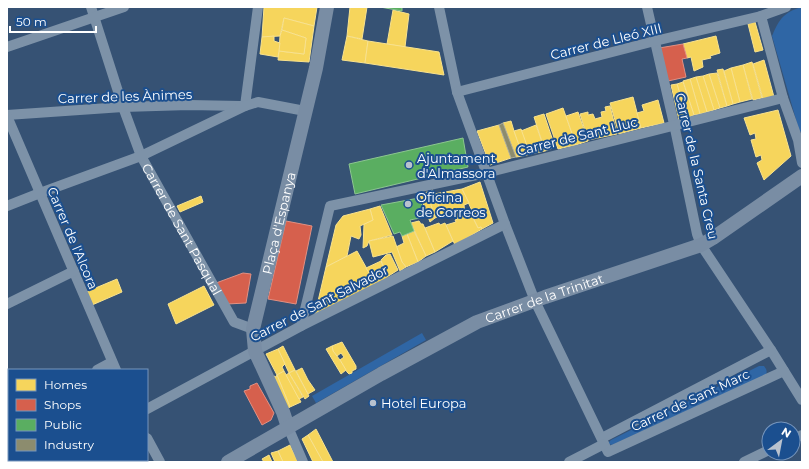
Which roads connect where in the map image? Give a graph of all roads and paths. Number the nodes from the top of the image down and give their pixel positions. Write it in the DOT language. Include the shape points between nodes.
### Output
graph roads {
  1 [pos="124,7"];
  2 [pos="258,7"];
  3 [pos="327,7"];
  4 [pos="440,7"];
  5 [pos="647,7"];
  6 [pos="786,7"];
  7 [pos="92,12"];
  8 [pos="761,16"];
  9 [pos="655,41"];
  10 [pos="7,47"];
  11 [pos="457,92"];
  12 [pos="782,98"];
  13 [pos="245,106"];
  14 [pos="123,107"];
  15 [pos="304,114"];
  16 [pos="7,115"];
  17 [pos="674,124"];
  18 [pos="800,143"];
  19 [pos="141,156"];
  20 [pos="802,163"];
  21 [pos="486,173"];
  22 [pos="802,176"];
  23 [pos="40,193"];
  24 [pos="7,206"];
  25 [pos="505,224"];
  26 [pos="701,245"];
  27 [pos="74,272"];
  28 [pos="535,301"];
  29 [pos="7,304"];
  30 [pos="301,326"];
  31 [pos="252,329"];
  32 [pos="771,350"];
  33 [pos="255,351"];
  34 [pos="114,366"];
  35 [pos="101,369"];
  36 [pos="784,371"];
  37 [pos="802,400"];
  38 [pos="148,408"];
  39 [pos="288,427"];
  40 [pos="148,440"];
  41 [pos="605,445"];
  42 [pos="761,454"];
  43 [pos="586,458"];
  44 [pos="160,462"];
  45 [pos="228,462"];
  46 [pos="303,462"];
  47 [pos="569,462"];
  48 [pos="744,462"];
  1 -- 7 [label="street"];
  2 -- 13 [label="street"];
  3 -- 15 [label="street, Plaça d'Espanya" via="316,68"];
  4 -- 11 [label="street"];
  5 -- 9 [label="street, Carrer de la Santa Creu"];
  6 -- 8 [label="street, Carrer de Lleó XIII"];
  7 -- 10 [label="street"];
  7 -- 14 [label="street, Carrer de Sant Pasqual"];
  8 -- 9 [label="street, Carrer de Lleó XIII"];
  8 -- 12 [label="street"];
  9 -- 11 [label="street, Carrer de Lleó XIII"];
  9 -- 17 [label="street, Carrer de la Santa Creu"];
  11 -- 21 [label="street"];
  12 -- 17 [label="street, Carrer de Sant Lluc"];
  12 -- 18 [label="street"];
  13 -- 14 [label="street, Carrer de les Ànimes"];
  13 -- 15 [label="street" via="258,102"];
  13 -- 19 [label="street"];
  14 -- 16 [label="street, Carrer de les Ànimes"];
  14 -- 19 [label="street, Carrer de Sant Pasqual"];
  15 -- 31 [label="street, Plaça d'Espanya"];
  16 -- 23 [label="street, Carrer de l'Alcora"];
  17 -- 21 [label="street, Carrer de Sant Lluc"];
  17 -- 26 [label="street, Carrer de la Santa Creu"];
  18 -- 20 [label="street"];
  19 -- 23 [label="street"];
  19 -- 31 [label="street, Carrer de Sant Pasqual" via="234,322"];
  21 -- 25 [label="street"];
  21 -- 30 [label="street, Carrer de Sant Lluc" via="330,206"];
  22 -- 26 [label="street, Carrer de la Trinitat"];
  23 -- 24 [label="street"];
  23 -- 27 [label="street, Carrer de l'Alcora"];
  25 -- 28 [label="street"];
  25 -- 30 [label="street, Carrer de Sant Salvador"];
  26 -- 28 [label="street, Carrer de la Trinitat"];
  26 -- 32 [label="street, Carrer de la Santa Creu"];
  27 -- 29 [label="street"];
  27 -- 34 [label="street, Carrer de l'Alcora"];
  28 -- 39 [label="street, Carrer de la Trinitat" via="454,333"];
  28 -- 41 [label="street"];
  30 -- 33 [label="street, Carrer de Sant Salvador"];
  31 -- 33 [label="street"];
  32 -- 36 [label="street, Carrer de la Santa Creu"];
  32 -- 41 [label="street, Carrer de Sant Marc"];
  33 -- 38 [label="street, Carrer de Sant Salvador"];
  33 -- 39 [label="street"];
  34 -- 35 [label="street"];
  36 -- 37 [label="street, Carrer de la Santa Creu"];
  36 -- 41 [label="street, Carrer de Sant Marc"];
  39 -- 45 [label="street, Carrer de la Trinitat"];
  39 -- 46 [label="street"];
  40 -- 44 [label="street"];
  41 -- 43 [label="street, Carrer de Sant Marc"];
  42 -- 48 [label="street"];
  43 -- 47 [label="street, Carrer de Sant Marc"];
}
